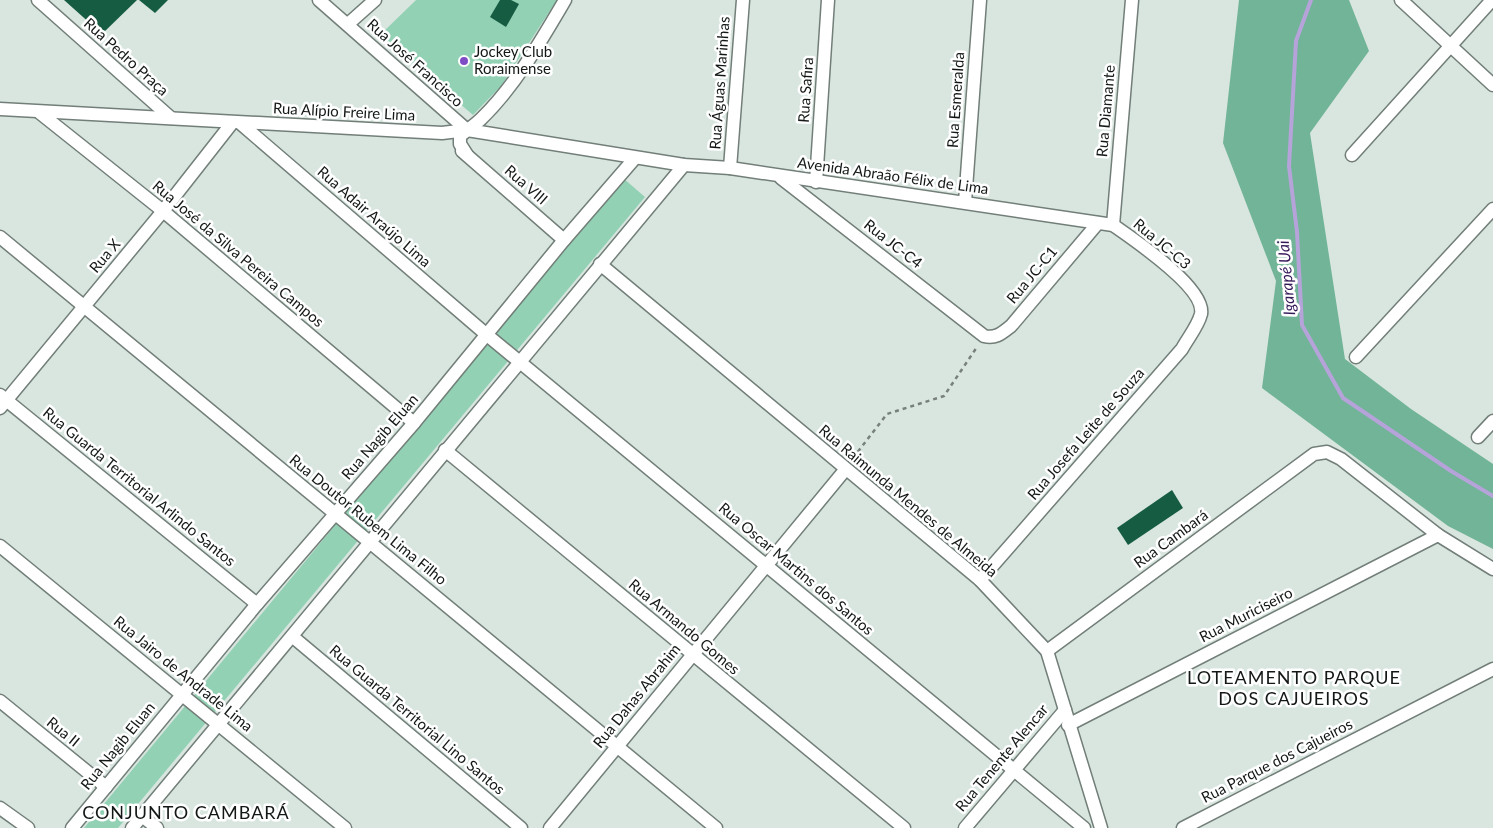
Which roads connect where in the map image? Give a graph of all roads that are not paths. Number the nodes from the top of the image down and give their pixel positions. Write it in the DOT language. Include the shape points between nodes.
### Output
graph roads {
  1 [pos="38,0"];
  2 [pos="319,0"];
  3 [pos="376,0"];
  4 [pos="565,0"];
  5 [pos="743,0"];
  6 [pos="828,0"];
  7 [pos="980,0"];
  8 [pos="1132,0"];
  9 [pos="1401,0"];
  10 [pos="1492,0"];
  11 [pos="348,24"];
  12 [pos="1451,46"];
  13 [pos="1493,85"];
  14 [pos="0,109"];
  15 [pos="40,112"];
  16 [pos="170,118"];
  17 [pos="236,123"];
  18 [pos="467,130"];
  19 [pos="442,132"];
  20 [pos="468,155"];
  21 [pos="1352,155"];
  22 [pos="635,158"];
  23 [pos="684,165"];
  24 [pos="730,168"];
  25 [pos="781,177"];
  26 [pos="816,182"];
  27 [pos="965,202"];
  28 [pos="1493,209"];
  29 [pos="163,211"];
  30 [pos="1098,223"];
  31 [pos="1113,225"];
  32 [pos="0,237"];
  33 [pos="564,240"];
  34 [pos="600,264"];
  35 [pos="1200,301"];
  36 [pos="84,307"];
  37 [pos="487,335"];
  38 [pos="984,336"];
  39 [pos="1356,357"];
  40 [pos="519,362"];
  41 [pos="2,401"];
  42 [pos="1493,420"];
  43 [pos="414,423"];
  44 [pos="1478,438"];
  45 [pos="445,450"];
  46 [pos="845,470"];
  47 [pos="335,515"];
  48 [pos="1438,535"];
  49 [pos="369,542"];
  50 [pos="0,546"];
  51 [pos="766,566"];
  52 [pos="1493,569"];
  53 [pos="980,580"];
  54 [pos="257,604"];
  55 [pos="293,637"];
  56 [pos="1047,651"];
  57 [pos="691,655"];
  58 [pos="1493,669"];
  59 [pos="181,694"];
  60 [pos="0,701"];
  61 [pos="1065,710"];
  62 [pos="219,723"];
  63 [pos="1068,725"];
  64 [pos="616,746"];
  65 [pos="1014,770"];
  66 [pos="106,787"];
  67 [pos="0,808"];
  68 [pos="142,816"];
  69 [pos="28,828"];
  70 [pos="72,828"];
  71 [pos="132,828"];
  72 [pos="157,828"];
  73 [pos="346,828"];
  74 [pos="521,828"];
  75 [pos="550,828"];
  76 [pos="716,828"];
  77 [pos="904,828"];
  78 [pos="965,828"];
  79 [pos="1084,828"];
  80 [pos="1101,828"];
  81 [pos="1183,828"];
  1 -- 16 [label="street, Rua Pedro Praça"];
  2 -- 11 [label="street, Rua José Francisco"];
  3 -- 11 [label="street"];
  4 -- 18 [label="street" via="516,76 481,120"];
  5 -- 24 [label="street, Rua Águas Marinhas"];
  6 -- 26 [label="street, Rua Safira"];
  7 -- 27 [label="street, Rua Esmeralda"];
  8 -- 31 [label="street, Rua Diamante"];
  9 -- 12 [label="street"];
  10 -- 12 [label="street"];
  11 -- 18 [label="street, Rua José Francisco"];
  12 -- 13 [label="street"];
  12 -- 21 [label="street"];
  14 -- 15 [label="street, Rua Alípio Freire Lima"];
  15 -- 16 [label="street, Rua Alípio Freire Lima"];
  15 -- 29 [label="street, Rua José da Silva Pereira Campos"];
  16 -- 17 [label="street, Rua Alípio Freire Lima"];
  17 -- 19 [label="street, Rua Alípio Freire Lima"];
  17 -- 29 [label="street, Rua X"];
  17 -- 37 [label="street, Rua Adair Araújo Lima"];
  18 -- 19 [label="street, Rua Alípio Freire Lima"];
  18 -- 20 [label="street" via="460,140"];
  18 -- 22 [label="street, Rua Alípio Freire Lima"];
  19 -- 20 [label="street, Rua VIII"];
  20 -- 33 [label="street, Rua VIII"];
  22 -- 23 [label="street, Rua Alípio Freire Lima"];
  22 -- 33 [label="street, Rua Nagib Eluan"];
  23 -- 24 [label="street, Avenida Abraão Félix de Lima"];
  23 -- 34 [label="street"];
  24 -- 25 [label="street, Avenida Abraão Félix de Lima"];
  25 -- 26 [label="street, Avenida Abraão Félix de Lima"];
  25 -- 38 [label="street, Rua JC-C4"];
  26 -- 27 [label="street, Avenida Abraão Félix de Lima"];
  27 -- 30 [label="street, Avenida Abraão Félix de Lima"];
  28 -- 39 [label="street"];
  29 -- 36 [label="street, Rua X"];
  29 -- 43 [label="street, Rua José da Silva Pereira Campos"];
  30 -- 31 [label="street, Rua JC-C3"];
  30 -- 38 [label="street, Rua JC-C1" via="1010,326 1000,335"];
  31 -- 35 [label="street, Rua JC-C3" via="1159,259"];
  32 -- 36 [label="street, Rua Doutor Rubem Lima Filho"];
  33 -- 37 [label="street, Rua Nagib Eluan"];
  34 -- 40 [label="street"];
  34 -- 46 [label="street, Rua Raimunda Mendes de Almeida"];
  35 -- 53 [label="street, Rua Josefa Leite de Souza" via="1201,314 1182,349"];
  36 -- 41 [label="street, Rua X"];
  36 -- 47 [label="street, Rua Doutor Rubem Lima Filho"];
  37 -- 40 [label="street, Rua Oscar Martins dos Santos"];
  37 -- 43 [label="street, Rua Nagib Eluan"];
  40 -- 45 [label="street"];
  40 -- 51 [label="street, Rua Oscar Martins dos Santos"];
  41 -- 54 [label="street, Rua Guarda Territorial Arlindo Santos"];
  42 -- 44 [label="street"];
  43 -- 47 [label="street, Rua Nagib Eluan"];
  45 -- 49 [label="street"];
  45 -- 57 [label="street, Rua Armando Gomes"];
  46 -- 51 [label="street, Rua Dahas Abrahim"];
  46 -- 53 [label="street, Rua Raimunda Mendes de Almeida"];
  47 -- 49 [label="street, Rua Doutor Rubem Lima Filho"];
  47 -- 54 [label="street, Rua Nagib Eluan"];
  48 -- 52 [label="street"];
  48 -- 56 [label="street, Rua Cambará" via="1341,459 1327,452 1314,454"];
  48 -- 63 [label="street, Rua Muriciseiro"];
  49 -- 55 [label="street"];
  49 -- 64 [label="street, Rua Doutor Rubem Lima Filho"];
  50 -- 59 [label="street, Rua Jairo de Andrade Lima"];
  51 -- 57 [label="street, Rua Dahas Abrahim"];
  51 -- 65 [label="street, Rua Oscar Martins dos Santos"];
  53 -- 56 [label="street, Rua Raimunda Mendes de Almeida"];
  54 -- 59 [label="street, Rua Nagib Eluan"];
  55 -- 62 [label="street"];
  55 -- 74 [label="street, Rua Guarda Territorial Lino Santos"];
  56 -- 61 [label="street, Rua Raimunda Mendes de Almeida"];
  57 -- 64 [label="street, Rua Dahas Abrahim"];
  57 -- 77 [label="street, Rua Armando Gomes"];
  58 -- 81 [label="street, Rua Parque dos Cajueiros"];
  59 -- 62 [label="street, Rua Jairo de Andrade Lima"];
  59 -- 66 [label="street, Rua Nagib Eluan"];
  60 -- 66 [label="street, Rua II"];
  61 -- 63 [label="street, Rua Raimunda Mendes de Almeida"];
  61 -- 65 [label="street, Rua Tenente Alencar"];
  62 -- 68 [label="street"];
  62 -- 73 [label="street, Rua Jairo de Andrade Lima"];
  63 -- 80 [label="street, Rua Raimunda Mendes de Almeida"];
  64 -- 75 [label="street, Rua Dahas Abrahim"];
  64 -- 76 [label="street, Rua Doutor Rubem Lima Filho"];
  65 -- 78 [label="street, Rua Tenente Alencar"];
  65 -- 79 [label="street, Rua Oscar Martins dos Santos"];
  66 -- 70 [label="street, Rua Nagib Eluan"];
  67 -- 69 [label="street"];
  68 -- 71 [label="street"];
  68 -- 72 [label="street"];
}
